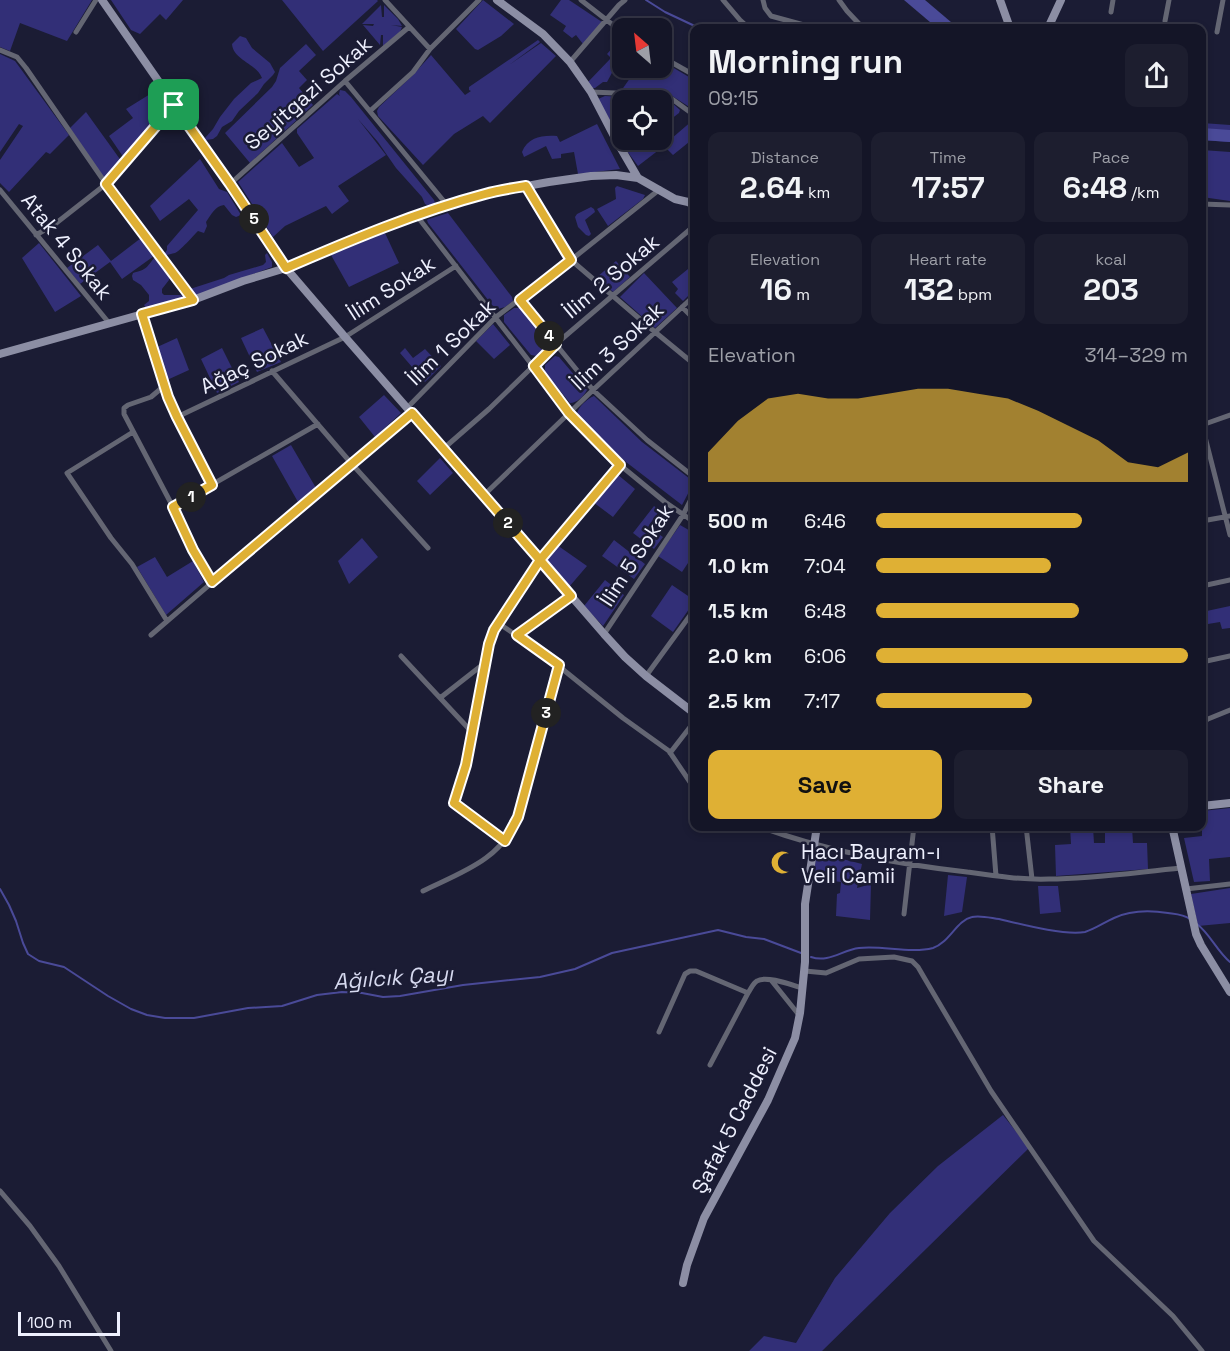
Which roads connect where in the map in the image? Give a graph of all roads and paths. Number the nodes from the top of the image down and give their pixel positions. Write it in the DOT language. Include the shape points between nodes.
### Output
graph roads {
  1 [pos="96,0"];
  2 [pos="102,0"];
  3 [pos="385,0"];
  4 [pos="479,0"];
  5 [pos="497,0"];
  6 [pos="581,0"];
  7 [pos="626,0"];
  8 [pos="723,0"];
  9 [pos="763,0"];
  10 [pos="839,0"];
  11 [pos="1000,0"];
  12 [pos="1061,0"];
  13 [pos="1113,0"];
  14 [pos="1169,0"];
  15 [pos="1223,0"];
  16 [pos="1111,12"];
  17 [pos="607,20"];
  18 [pos="1165,21"];
  19 [pos="612,24"];
  20 [pos="744,24"];
  21 [pos="800,24"];
  22 [pos="859,24"];
  23 [pos="1009,24"];
  24 [pos="1050,24"];
  25 [pos="409,27"];
  26 [pos="76,32"];
  27 [pos="1217,32"];
  28 [pos="430,49"];
  29 [pos="0,50"];
  30 [pos="570,62"];
  31 [pos="672,63"];
  32 [pos="690,73"];
  33 [pos="345,81"];
  34 [pos="591,92"];
  35 [pos="174,105"];
  36 [pos="370,111"];
  37 [pos="690,112"];
  38 [pos="639,178"];
  39 [pos="106,184"];
  40 [pos="230,184"];
  41 [pos="526,186"];
  42 [pos="660,189"];
  43 [pos="0,190"];
  44 [pos="690,201"];
  45 [pos="1206,204"];
  46 [pos="447,205"];
  47 [pos="1230,205"];
  48 [pos="417,216"];
  49 [pos="690,229"];
  50 [pos="36,235"];
  51 [pos="571,260"];
  52 [pos="456,266"];
  53 [pos="286,268"];
  54 [pos="613,296"];
  55 [pos="193,300"];
  56 [pos="520,300"];
  57 [pos="690,300"];
  58 [pos="682,307"];
  59 [pos="142,314"];
  60 [pos="690,315"];
  61 [pos="496,317"];
  62 [pos="108,323"];
  63 [pos="655,332"];
  64 [pos="345,337"];
  65 [pos="556,344"];
  66 [pos="0,354"];
  67 [pos="690,361"];
  68 [pos="534,366"];
  69 [pos="272,371"];
  70 [pos="164,386"];
  71 [pos="593,390"];
  72 [pos="410,410"];
  73 [pos="569,413"];
  74 [pos="1230,415"];
  75 [pos="177,417"];
  76 [pos="318,424"];
  77 [pos="1206,424"];
  78 [pos="134,432"];
  79 [pos="1206,440"];
  80 [pos="443,449"];
  81 [pos="351,464"];
  82 [pos="620,465"];
  83 [pos="690,474"];
  84 [pos="212,485"];
  85 [pos="484,495"];
  86 [pos="690,501"];
  87 [pos="173,507"];
  88 [pos="683,515"];
  89 [pos="1227,517"];
  90 [pos="690,519"];
  91 [pos="1206,520"];
  92 [pos="1230,535"];
  93 [pos="428,548"];
  94 [pos="540,560"];
  95 [pos="1230,580"];
  96 [pos="212,582"];
  97 [pos="1206,585"];
  98 [pos="571,596"];
  99 [pos="690,616"];
  100 [pos="166,621"];
  101 [pos="498,623"];
  102 [pos="151,634"];
  103 [pos="603,634"];
  104 [pos="517,635"];
  105 [pos="401,656"];
  106 [pos="1230,656"];
  107 [pos="1206,661"];
  108 [pos="486,662"];
  109 [pos="559,665"];
  110 [pos="646,676"];
  111 [pos="440,698"];
  112 [pos="690,710"];
  113 [pos="1230,710"];
  114 [pos="1206,720"];
  115 [pos="690,727"];
  116 [pos="473,730"];
  117 [pos="670,753"];
  118 [pos="690,782"];
  119 [pos="1230,803"];
  120 [pos="1206,806"];
  121 [pos="773,831"];
  122 [pos="816,831"];
  123 [pos="914,831"];
  124 [pos="992,831"];
  125 [pos="1027,831"];
  126 [pos="1173,831"];
  127 [pos="505,841"];
  128 [pos="814,845"];
  129 [pos="910,866"];
  130 [pos="1181,868"];
  131 [pos="996,876"];
  132 [pos="1032,879"];
  133 [pos="1230,884"];
  134 [pos="1186,889"];
  135 [pos="423,891"];
  136 [pos="904,914"];
  137 [pos="805,970"];
  138 [pos="771,980"];
  139 [pos="802,988"];
  140 [pos="1230,992"];
  141 [pos="748,993"];
  142 [pos="799,1015"];
  143 [pos="659,1032"];
  144 [pos="710,1065"];
  145 [pos="0,1191"];
  146 [pos="683,1283"];
  147 [pos="111,1351"];
  148 [pos="1202,1351"];
  1 -- 26 [label="street"];
  2 -- 35 [label="street"];
  3 -- 25 [label="street"];
  4 -- 28 [label="street"];
  5 -- 30 [label="street" via="543,34"];
  6 -- 17 [label="street"];
  7 -- 17 [label="street"];
  8 -- 20 [label="street"];
  9 -- 21 [label="street" via="771,16"];
  10 -- 22 [label="street"];
  11 -- 23 [label="street"];
  12 -- 24 [label="street"];
  13 -- 16 [label="street"];
  14 -- 18 [label="street"];
  15 -- 27 [label="street"];
  17 -- 19 [label="street"];
  17 -- 30 [label="street"];
  25 -- 28 [label="street"];
  25 -- 33 [label="street, Seyitgazi Sokak"];
  28 -- 36 [label="street" via="413,72"];
  29 -- 39 [label="street" via="16,57 26,68"];
  30 -- 34 [label="street"];
  31 -- 32 [label="street"];
  33 -- 36 [label="street"];
  33 -- 40 [label="street, Seyitgazi Sokak"];
  34 -- 37 [label="street" via="663,95"];
  34 -- 38 [label="street"];
  35 -- 39 [label="street"];
  35 -- 40 [label="street"];
  36 -- 46 [label="street"];
  38 -- 41 [label="street" via="605,175"];
  38 -- 42 [label="street"];
  39 -- 50 [label="street"];
  39 -- 55 [label="street"];
  40 -- 53 [label="street"];
  41 -- 46 [label="street"];
  41 -- 51 [label="street"];
  42 -- 44 [label="street" via="675,199"];
  42 -- 51 [label="street, İlim 1 Sokak"];
  43 -- 50 [label="street, Atak 4 Sokak"];
  45 -- 47 [label="street"];
  46 -- 48 [label="street"];
  48 -- 52 [label="street"];
  48 -- 53 [label="street"];
  49 -- 54 [label="street, İlim 2 Sokak"];
  50 -- 62 [label="street, Atak 4 Sokak"];
  51 -- 54 [label="street"];
  51 -- 56 [label="street, İlim 1 Sokak"];
  52 -- 61 [label="street"];
  52 -- 64 [label="street, İlim Sokak"];
  53 -- 55 [label="street"];
  53 -- 64 [label="street"];
  54 -- 63 [label="street"];
  54 -- 65 [label="street, İlim 2 Sokak"];
  55 -- 59 [label="street"];
  56 -- 61 [label="street, İlim 1 Sokak"];
  56 -- 65 [label="street"];
  57 -- 58 [label="street, İlim 3 Sokak"];
  58 -- 60 [label="street"];
  58 -- 63 [label="street, İlim 3 Sokak"];
  59 -- 62 [label="street"];
  59 -- 70 [label="street"];
  61 -- 68 [label="street"];
  61 -- 72 [label="street, İlim 1 Sokak"];
  62 -- 66 [label="street"];
  63 -- 67 [label="street"];
  63 -- 71 [label="street, İlim 3 Sokak"];
  64 -- 69 [label="street, Ağaç Sokak"];
  64 -- 72 [label="street"];
  65 -- 68 [label="street, İlim 2 Sokak"];
  65 -- 71 [label="street"];
  68 -- 73 [label="street"];
  68 -- 80 [label="street, İlim 2 Sokak"];
  69 -- 75 [label="street, Ağaç Sokak"];
  69 -- 76 [label="street"];
  70 -- 75 [label="street"];
  70 -- 78 [label="street" via="151,397 124,408"];
  71 -- 73 [label="street, İlim 3 Sokak"];
  71 -- 83 [label="street"];
  72 -- 80 [label="street"];
  72 -- 81 [label="street, İlim 1 Sokak"];
  73 -- 82 [label="street"];
  73 -- 85 [label="street, İlim 3 Sokak"];
  74 -- 77 [label="street"];
  75 -- 84 [label="street"];
  76 -- 81 [label="street"];
  76 -- 84 [label="street"];
  78 -- 87 [label="street"];
  78 -- 100 [label="street" via="67,473 132,564"];
  79 -- 89 [label="street"];
  80 -- 85 [label="street"];
  81 -- 93 [label="street"];
  81 -- 96 [label="street, İlim 1 Sokak"];
  82 -- 88 [label="street"];
  82 -- 94 [label="street"];
  84 -- 87 [label="street"];
  85 -- 94 [label="street"];
  86 -- 88 [label="street, İlim 5 Sokak"];
  87 -- 96 [label="street"];
  88 -- 90 [label="street"];
  88 -- 103 [label="street, İlim 5 Sokak"];
  89 -- 91 [label="street"];
  89 -- 92 [label="street"];
  94 -- 98 [label="street"];
  94 -- 101 [label="street"];
  95 -- 97 [label="street"];
  96 -- 100 [label="street, İlim 1 Sokak"];
  98 -- 103 [label="street"];
  98 -- 104 [label="street"];
  99 -- 110 [label="street"];
  100 -- 102 [label="street, İlim 1 Sokak"];
  101 -- 104 [label="street"];
  101 -- 108 [label="street"];
  103 -- 110 [label="street"];
  104 -- 109 [label="street"];
  105 -- 111 [label="street"];
  106 -- 107 [label="street"];
  108 -- 111 [label="street"];
  108 -- 116 [label="street"];
  109 -- 117 [label="street"];
  109 -- 127 [label="street" via="518,817"];
  110 -- 112 [label="street"];
  111 -- 116 [label="street"];
  113 -- 114 [label="street"];
  115 -- 117 [label="street"];
  116 -- 127 [label="street" via="454,803"];
  117 -- 118 [label="street"];
  119 -- 120 [label="street"];
  121 -- 128 [label="street"];
  122 -- 128 [label="street, Şafak 5 Caddesi"];
  123 -- 129 [label="street"];
  124 -- 131 [label="street"];
  125 -- 132 [label="street"];
  126 -- 130 [label="street"];
  127 -- 135 [label="street" via="481,862"];
  128 -- 129 [label="street"];
  128 -- 137 [label="street, Şafak 5 Caddesi" via="805,913"];
  129 -- 131 [label="street"];
  129 -- 136 [label="street"];
  130 -- 132 [label="street"];
  130 -- 134 [label="street"];
  131 -- 132 [label="street"];
  133 -- 134 [label="street"];
  134 -- 140 [label="street" via="1201,945"];
  137 -- 139 [label="street, Şafak 5 Caddesi"];
  137 -- 148 [label="street" via="826,973 866,958 900,958 914,964 991,1091 1094,1241 1173,1316"];
  138 -- 139 [label="street"];
  138 -- 141 [label="street" via="759,980"];
  138 -- 142 [label="street"];
  139 -- 142 [label="street, Şafak 5 Caddesi"];
  141 -- 143 [label="street" via="690,971 685,974"];
  141 -- 144 [label="street"];
  142 -- 146 [label="street, Şafak 5 Caddesi" via="791,1050 704,1218"];
  145 -- 147 [label="street" via="59,1266"];
}
